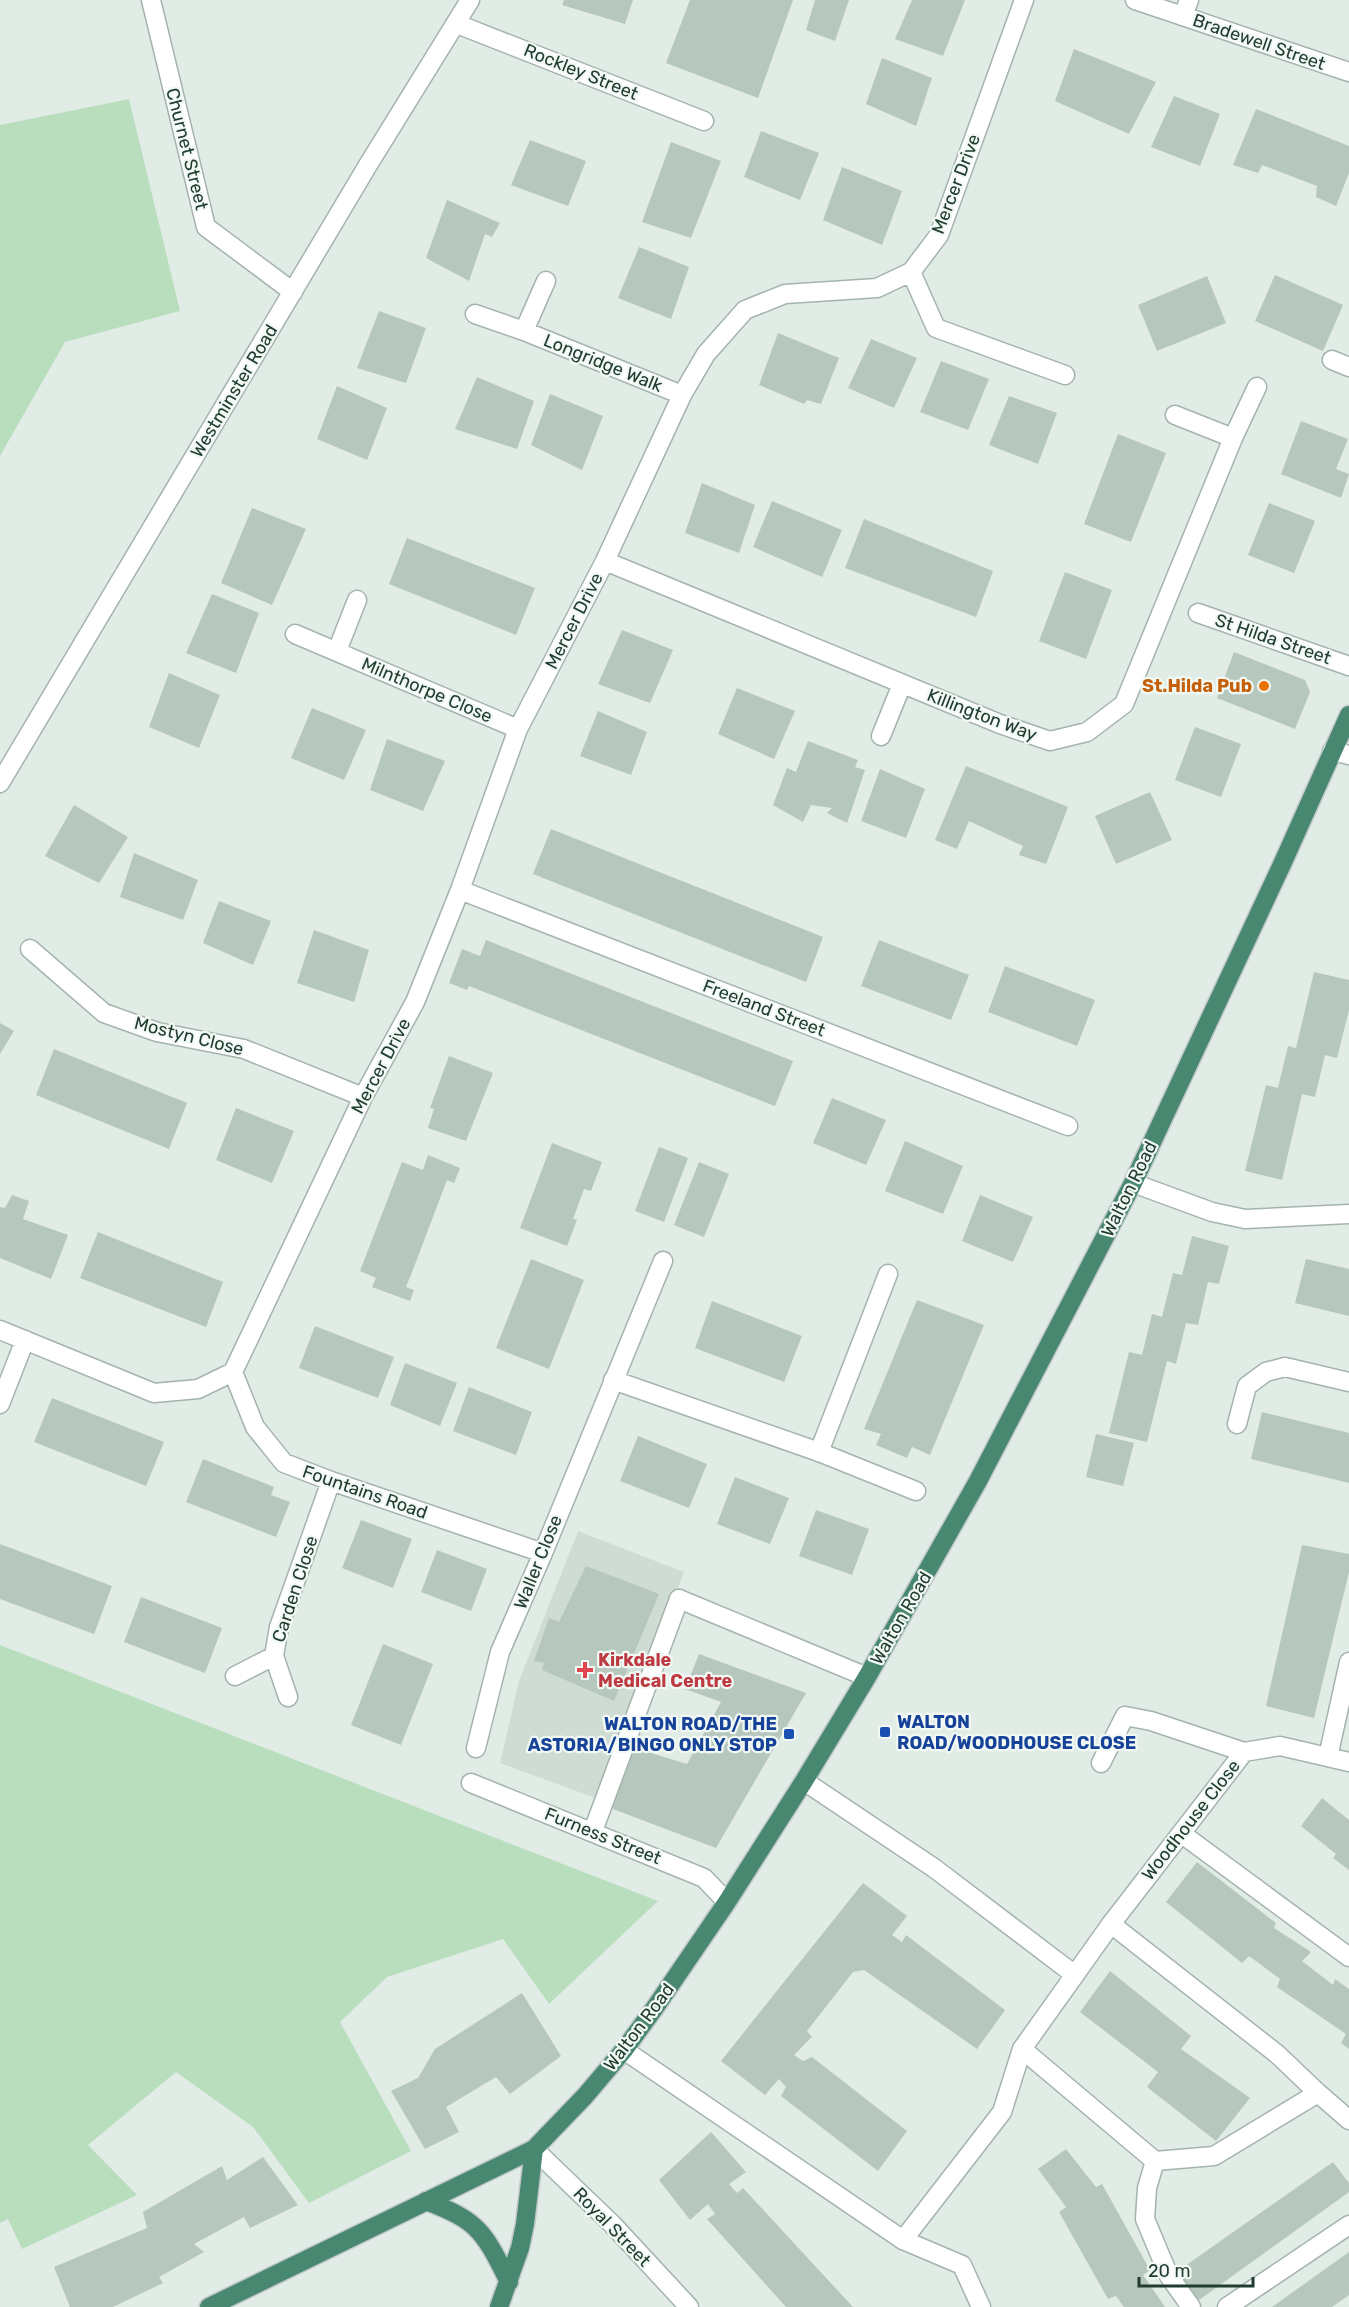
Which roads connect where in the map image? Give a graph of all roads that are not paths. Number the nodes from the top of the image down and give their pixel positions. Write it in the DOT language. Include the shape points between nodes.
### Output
graph roads {
  1 [pos="150,0"];
  2 [pos="471,0"];
  3 [pos="1024,0"];
  4 [pos="1135,0"];
  5 [pos="1186,8"];
  6 [pos="457,24"];
  7 [pos="1349,72"];
  8 [pos="705,121"];
  9 [pos="911,272"];
  10 [pos="546,281"];
  11 [pos="293,292"];
  12 [pos="475,314"];
  13 [pos="524,331"];
  14 [pos="1065,375"];
  15 [pos="1257,387"];
  16 [pos="682,395"];
  17 [pos="1176,415"];
  18 [pos="1233,438"];
  19 [pos="604,561"];
  20 [pos="357,600"];
  21 [pos="1198,613"];
  22 [pos="296,634"];
  23 [pos="336,651"];
  24 [pos="1349,666"];
  25 [pos="902,684"];
  26 [pos="1349,715"];
  27 [pos="518,729"];
  28 [pos="881,736"];
  29 [pos="1341,753"];
  30 [pos="2,775"];
  31 [pos="460,890"];
  32 [pos="30,949"];
  33 [pos="363,1097"];
  34 [pos="1068,1126"];
  35 [pos="1133,1183"];
  36 [pos="1349,1214"];
  37 [pos="663,1262"];
  38 [pos="888,1274"];
  39 [pos="0,1330"];
  40 [pos="25,1340"];
  41 [pos="233,1372"];
  42 [pos="613,1380"];
  43 [pos="1349,1382"];
  44 [pos="0,1404"];
  45 [pos="1237,1424"];
  46 [pos="819,1452"];
  47 [pos="331,1481"];
  48 [pos="916,1491"];
  49 [pos="543,1553"];
  50 [pos="274,1656"];
  51 [pos="1349,1662"];
  52 [pos="235,1676"];
  53 [pos="867,1677"];
  54 [pos="288,1697"];
  55 [pos="476,1748"];
  56 [pos="1244,1752"];
  57 [pos="1328,1757"];
  58 [pos="1349,1762"];
  59 [pos="1101,1763"];
  60 [pos="804,1781"];
  61 [pos="471,1783"];
  62 [pos="593,1831"];
  63 [pos="1182,1834"];
  64 [pos="727,1902"];
  65 [pos="1111,1924"];
  66 [pos="1349,1957"];
  67 [pos="1075,1975"];
  68 [pos="1022,2049"];
  69 [pos="624,2050"];
  70 [pos="1318,2093"];
  71 [pos="1349,2120"];
  72 [pos="534,2149"];
  73 [pos="1155,2161"];
  74 [pos="426,2201"];
  75 [pos="1349,2225"];
  76 [pos="903,2240"];
  77 [pos="509,2282"];
  78 [pos="209,2307"];
  79 [pos="499,2307"];
  80 [pos="688,2307"];
  81 [pos="981,2307"];
  82 [pos="1191,2307"];
  83 [pos="1227,2307"];
  1 -- 11 [label="street, Churnet Street" via="206,227"];
  2 -- 6 [label="street, Westminster Road"];
  3 -- 9 [label="street, Mercer Drive" via="939,235"];
  4 -- 5 [label="street, Bradewell Street"];
  5 -- 7 [label="street, Bradewell Street"];
  6 -- 8 [label="street, Rockley Street"];
  6 -- 11 [label="street, Westminster Road"];
  9 -- 14 [label="street" via="936,328"];
  9 -- 16 [label="street, Mercer Drive" via="877,288 785,294 745,310 706,354"];
  10 -- 13 [label="street, Longridge Walk"];
  11 -- 30 [label="street, Westminster Road"];
  12 -- 13 [label="street, Longridge Walk"];
  13 -- 16 [label="street, Longridge Walk"];
  15 -- 18 [label="street, Killington Way"];
  16 -- 19 [label="street, Mercer Drive"];
  17 -- 18 [label="street"];
  18 -- 25 [label="street, Killington Way" via="1124,704 1087,732 1050,741"];
  19 -- 25 [label="street, Killington Way"];
  19 -- 27 [label="street, Mercer Drive"];
  20 -- 23 [label="street"];
  21 -- 24 [label="street, St Hilda Street"];
  22 -- 23 [label="street, Milnthorpe Close"];
  23 -- 27 [label="street, Milnthorpe Close"];
  25 -- 28 [label="street"];
  26 -- 29 [label="highway, Walton Road"];
  27 -- 31 [label="street, Mercer Drive"];
  29 -- 35 [label="highway, Walton Road" via="1279,871"];
  31 -- 33 [label="street, Mercer Drive" via="414,1002"];
  31 -- 34 [label="street, Freeland Street"];
  32 -- 33 [label="street, Mostyn Close" via="104,1013 156,1032 244,1049"];
  33 -- 41 [label="street, Mercer Drive"];
  35 -- 36 [label="street" via="1212,1212 1245,1219"];
  35 -- 53 [label="highway, Walton Road" via="983,1472"];
  37 -- 42 [label="street, Waller Close"];
  38 -- 46 [label="street"];
  39 -- 40 [label="street"];
  40 -- 41 [label="street" via="154,1393 198,1389"];
  40 -- 44 [label="street"];
  41 -- 47 [label="street, Fountains Road" via="255,1427 284,1463"];
  42 -- 46 [label="street"];
  42 -- 49 [label="street, Waller Close"];
  43 -- 45 [label="street" via="1285,1367 1266,1372 1247,1386"];
  46 -- 48 [label="street"];
  47 -- 49 [label="street, Fountains Road"];
  47 -- 50 [label="street, Carden Close" via="279,1627"];
  49 -- 55 [label="street, Waller Close" via="500,1652"];
  50 -- 52 [label="street"];
  50 -- 54 [label="street, Carden Close"];
  51 -- 57 [label="street"];
  53 -- 60 [label="highway, Walton Road"];
  53 -- 62 [label="street" via="679,1599"];
  56 -- 57 [label="street, Woodhouse Close" via="1280,1746"];
  56 -- 59 [label="street" via="1125,1716"];
  56 -- 63 [label="street, Woodhouse Close"];
  57 -- 58 [label="street, Woodhouse Close"];
  60 -- 64 [label="highway, Walton Road"];
  60 -- 67 [label="street" via="934,1868"];
  61 -- 62 [label="street, Furness Street"];
  62 -- 64 [label="street, Furness Street" via="704,1878"];
  63 -- 65 [label="street, Woodhouse Close"];
  63 -- 66 [label="street"];
  64 -- 69 [label="highway, Walton Road"];
  65 -- 67 [label="street, Woodhouse Close"];
  65 -- 70 [label="street" via="1277,2054"];
  67 -- 68 [label="street, Woodhouse Close"];
  68 -- 73 [label="street"];
  68 -- 76 [label="street, Woodhouse Close" via="1002,2112"];
  69 -- 72 [label="highway, Walton Road"];
  69 -- 76 [label="street"];
  70 -- 71 [label="street"];
  70 -- 73 [label="street" via="1214,2156"];
  72 -- 74 [label="highway, Walton Road"];
  72 -- 77 [label="highway" via="525,2224"];
  72 -- 80 [label="street, Royal Street" via="613,2225"];
  73 -- 82 [label="street" via="1147,2188 1145,2219 1169,2276"];
  74 -- 77 [label="highway" via="472,2223 489,2242"];
  74 -- 78 [label="highway, Walton Road"];
  75 -- 83 [label="street"];
  76 -- 81 [label="street" via="963,2265"];
  77 -- 79 [label="highway"];
}
